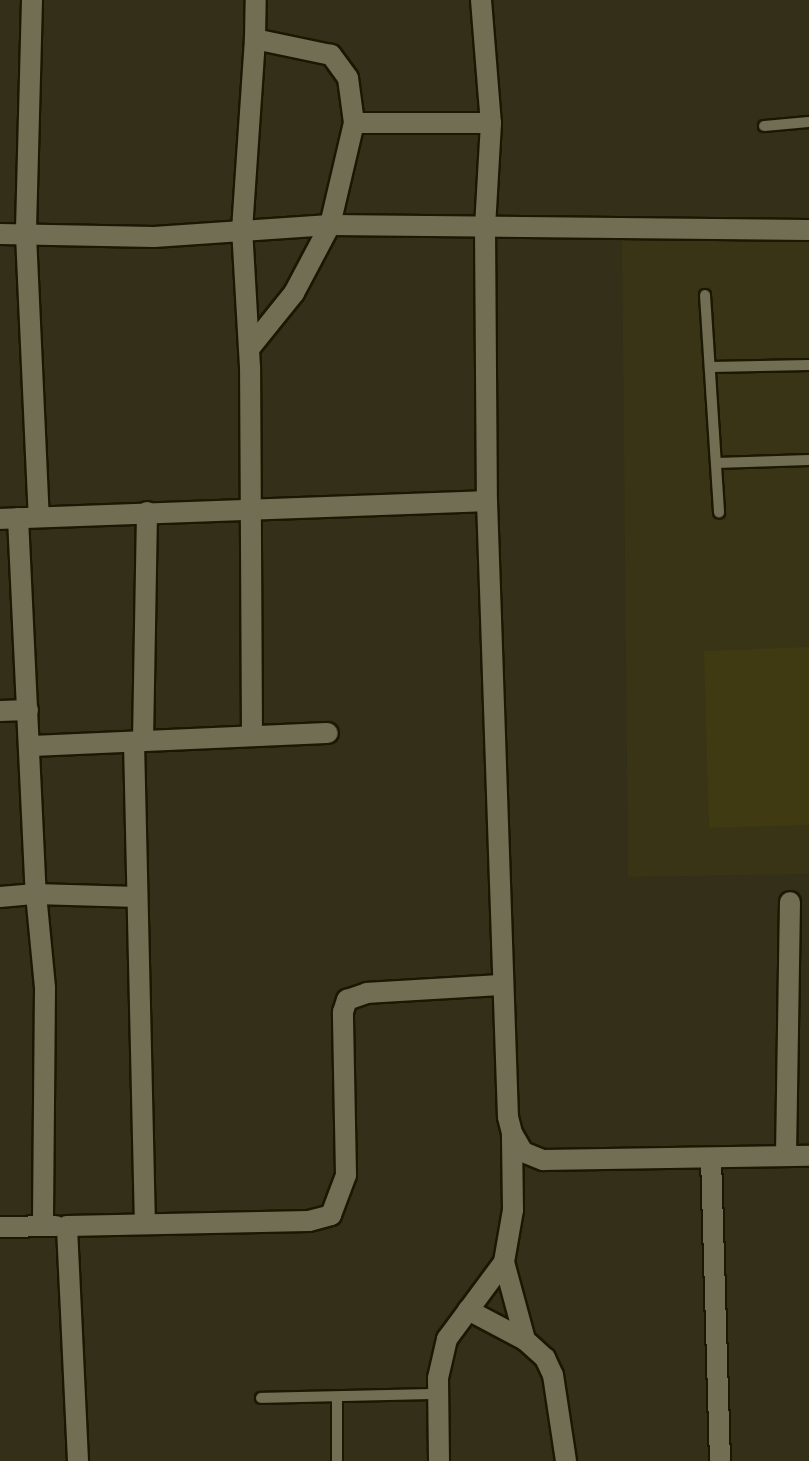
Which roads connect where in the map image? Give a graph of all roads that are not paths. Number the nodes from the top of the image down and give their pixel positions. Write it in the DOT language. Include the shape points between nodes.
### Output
graph roads {
  1 [pos="32,0"];
  2 [pos="256,0"];
  3 [pos="481,0"];
  4 [pos="255,39"];
  5 [pos="809,122"];
  6 [pos="354,123"];
  7 [pos="491,123"];
  8 [pos="764,126"];
  9 [pos="330,225"];
  10 [pos="485,227"];
  11 [pos="242,230"];
  12 [pos="809,230"];
  13 [pos="0,234"];
  14 [pos="26,235"];
  15 [pos="705,295"];
  16 [pos="249,349"];
  17 [pos="809,365"];
  18 [pos="711,367"];
  19 [pos="809,460"];
  20 [pos="716,463"];
  21 [pos="487,501"];
  22 [pos="252,508"];
  23 [pos="147,512"];
  24 [pos="719,513"];
  25 [pos="39,516"];
  26 [pos="9,518"];
  27 [pos="28,710"];
  28 [pos="0,711"];
  29 [pos="328,733"];
  30 [pos="252,736"];
  31 [pos="138,741"];
  32 [pos="31,746"];
  33 [pos="36,894"];
  34 [pos="0,897"];
  35 [pos="137,897"];
  36 [pos="790,902"];
  37 [pos="503,985"];
  38 [pos="512,1133"];
  39 [pos="786,1156"];
  40 [pos="809,1156"];
  41 [pos="711,1158"];
  42 [pos="145,1223"];
  43 [pos="43,1226"];
  44 [pos="67,1226"];
  45 [pos="0,1227"];
  46 [pos="504,1262"];
  47 [pos="468,1310"];
  48 [pos="525,1340"];
  49 [pos="438,1394"];
  50 [pos="337,1397"];
  51 [pos="261,1398"];
  52 [pos="78,1461"];
  53 [pos="337,1461"];
  54 [pos="439,1461"];
  55 [pos="566,1461"];
  56 [pos="720,1461"];
  1 -- 14 [label="street"];
  2 -- 4 [label="street"];
  3 -- 7 [label="street"];
  4 -- 6 [label="street" via="331,55 348,78"];
  4 -- 11 [label="street"];
  5 -- 8 [label="lane"];
  6 -- 7 [label="street"];
  6 -- 9 [label="street"];
  7 -- 10 [label="street"];
  9 -- 10 [label="street"];
  9 -- 11 [label="street"];
  9 -- 16 [label="street" via="294,293"];
  10 -- 12 [label="street"];
  10 -- 21 [label="street"];
  11 -- 14 [label="street" via="154,237"];
  11 -- 16 [label="street"];
  13 -- 14 [label="street"];
  14 -- 25 [label="street"];
  15 -- 18 [label="lane"];
  16 -- 22 [label="street"];
  17 -- 18 [label="lane"];
  18 -- 20 [label="lane"];
  19 -- 20 [label="lane"];
  20 -- 24 [label="lane"];
  21 -- 22 [label="street"];
  21 -- 37 [label="street"];
  22 -- 23 [label="street"];
  22 -- 30 [label="street"];
  23 -- 25 [label="street"];
  23 -- 31 [label="street"];
  25 -- 26 [label="street"];
  26 -- 27 [label="street"];
  27 -- 28 [label="street"];
  27 -- 32 [label="street"];
  29 -- 30 [label="street"];
  30 -- 31 [label="street"];
  31 -- 32 [label="street"];
  31 -- 35 [label="street"];
  32 -- 33 [label="street"];
  33 -- 34 [label="street"];
  33 -- 35 [label="street"];
  33 -- 43 [label="street" via="45,988"];
  35 -- 42 [label="street"];
  36 -- 39 [label="street"];
  37 -- 38 [label="street"];
  37 -- 42 [label="street" via="367,993 347,1000 346,1175 331,1215 309,1221"];
  38 -- 41 [label="street" via="523,1152 543,1160"];
  38 -- 46 [label="street" via="513,1210"];
  39 -- 40 [label="street"];
  39 -- 41 [label="street"];
  41 -- 56 [label="street"];
  42 -- 44 [label="street"];
  43 -- 44 [label="street"];
  43 -- 45 [label="street"];
  44 -- 52 [label="street"];
  46 -- 47 [label="street"];
  46 -- 48 [label="street"];
  47 -- 48 [label="street"];
  47 -- 49 [label="street" via="447,1339"];
  48 -- 55 [label="street" via="545,1358 553,1375"];
  49 -- 50 [label="lane"];
  49 -- 54 [label="street"];
  50 -- 51 [label="lane"];
  50 -- 53 [label="lane"];
}
